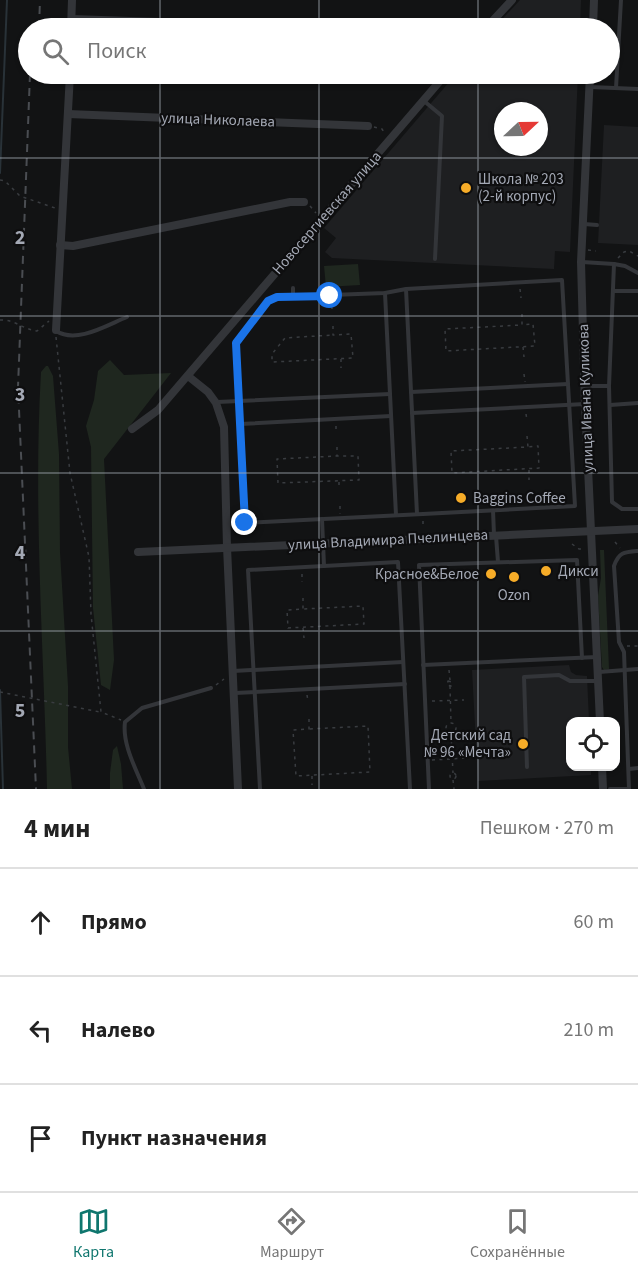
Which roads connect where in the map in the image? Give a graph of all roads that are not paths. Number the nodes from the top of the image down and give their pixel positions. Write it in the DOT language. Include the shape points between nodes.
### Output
graph roads {
  1 [pos="72,0"];
  2 [pos="512,0"];
  3 [pos="594,0"];
  4 [pos="621,0"];
  5 [pos="72,18"];
  6 [pos="495,18"];
  7 [pos="593,18"];
  8 [pos="620,18"];
  9 [pos="70,84"];
  10 [pos="438,84"];
  11 [pos="616,84"];
  12 [pos="590,87"];
  13 [pos="616,88"];
  14 [pos="638,89"];
  15 [pos="424,100"];
  16 [pos="68,114"];
  17 [pos="368,126"];
  18 [pos="304,202"];
  19 [pos="583,225"];
  20 [pos="597,225"];
  21 [pos="573,226"];
  22 [pos="60,245"];
  23 [pos="435,259"];
  24 [pos="581,262"];
  25 [pos="614,264"];
  26 [pos="638,273"];
  27 [pos="292,288"];
  28 [pos="406,289"];
  29 [pos="614,291"];
  30 [pos="638,291"];
  31 [pos="385,293"];
  32 [pos="293,297"];
  33 [pos="127,317"];
  34 [pos="56,330"];
  35 [pos="188,376"];
  36 [pos="568,384"];
  37 [pos="584,386"];
  38 [pos="609,386"];
  39 [pos="411,392"];
  40 [pos="390,394"];
  41 [pos="216,402"];
  42 [pos="239,402"];
  43 [pos="585,404"];
  44 [pos="638,404"];
  45 [pos="569,405"];
  46 [pos="610,405"];
  47 [pos="412,413"];
  48 [pos="391,416"];
  49 [pos="240,424"];
  50 [pos="132,429"];
  51 [pos="638,509"];
  52 [pos="493,510"];
  53 [pos="417,514"];
  54 [pos="396,515"];
  55 [pos="322,519"];
  56 [pos="638,529"];
  57 [pos="592,531"];
  58 [pos="495,535"];
  59 [pos="323,544"];
  60 [pos="227,547"];
  61 [pos="638,551"];
  62 [pos="138,552"];
  63 [pos="498,562"];
  64 [pos="324,566"];
  65 [pos="598,657"];
  66 [pos="582,658"];
  67 [pos="403,662"];
  68 [pos="423,665"];
  69 [pos="638,669"];
  70 [pos="254,670"];
  71 [pos="624,670"];
  72 [pos="233,671"];
  73 [pos="599,672"];
  74 [pos="599,681"];
  75 [pos="405,684"];
  76 [pos="211,688"];
  77 [pos="255,692"];
  78 [pos="234,693"];
  79 [pos="600,717"];
  80 [pos="527,767"];
  81 [pos="638,768"];
  82 [pos="629,769"];
  83 [pos="602,771"];
  84 [pos="144,789"];
  85 [pos="238,789"];
  86 [pos="260,789"];
  87 [pos="410,789"];
  88 [pos="429,789"];
  89 [pos="603,789"];
  90 [pos="610,789"];
  91 [pos="628,789"];
  1 -- 5 [label="street"];
  2 -- 6 [label="street"];
  3 -- 7 [label="street"];
  4 -- 8 [label="lane"];
  9 -- 16 [label="street"];
  10 -- 15 [label="street, Новосергиевская улица"];
  11 -- 13 [label="lane"];
  12 -- 13 [label="lane"];
  12 -- 19 [label="street, улица Ивана Куликова"];
  13 -- 14 [label="lane"];
  15 -- 23 [label="lane" via="442,116"];
  15 -- 35 [label="street, Новосергиевская улица"];
  16 -- 17 [label="street, улица Николаева"];
  16 -- 22 [label="street"];
  18 -- 22 [label="street" via="73,246"];
  19 -- 20 [label="lane"];
  19 -- 21 [label="lane"];
  19 -- 24 [label="street, улица Ивана Куликова"];
  22 -- 34 [label="street"];
  24 -- 25 [label="lane"];
  24 -- 37 [label="street, улица Ивана Куликова"];
  25 -- 26 [label="lane"];
  25 -- 29 [label="lane"];
  27 -- 32 [label="lane"];
  28 -- 31 [label="lane"];
  28 -- 36 [label="lane" via="562,280"];
  28 -- 39 [label="lane"];
  29 -- 30 [label="lane"];
  29 -- 38 [label="lane"];
  31 -- 32 [label="lane"];
  31 -- 40 [label="lane"];
  32 -- 42 [label="lane" via="268,301 236,343"];
  33 -- 34 [label="lane" via="85,334 69,335"];
  35 -- 41 [label="street"];
  35 -- 50 [label="street, Новосергиевская улица" via="158,410"];
  36 -- 39 [label="lane"];
  36 -- 45 [label="lane"];
  37 -- 38 [label="lane"];
  37 -- 43 [label="street, улица Ивана Куликова"];
  38 -- 46 [label="lane"];
  39 -- 47 [label="lane"];
  40 -- 42 [label="lane"];
  40 -- 48 [label="lane"];
  41 -- 42 [label="lane"];
  41 -- 60 [label="street" via="224,427"];
  42 -- 49 [label="lane"];
  43 -- 45 [label="lane"];
  43 -- 57 [label="street, улица Ивана Куликова"];
  44 -- 46 [label="lane"];
  45 -- 47 [label="lane"];
  45 -- 52 [label="lane" via="574,506"];
  46 -- 51 [label="lane" via="612,502 622,510"];
  47 -- 53 [label="lane"];
  48 -- 49 [label="lane"];
  48 -- 54 [label="lane"];
  49 -- 55 [label="lane" via="245,523"];
  52 -- 53 [label="lane"];
  52 -- 58 [label="lane"];
  53 -- 54 [label="lane"];
  54 -- 55 [label="lane"];
  55 -- 59 [label="lane"];
  56 -- 57 [label="street, улица Владимира Пчелинцева"];
  57 -- 58 [label="street, улица Владимира Пчелинцева"];
  57 -- 65 [label="street, улица Ивана Куликова"];
  58 -- 59 [label="street, улица Владимира Пчелинцева"];
  58 -- 63 [label="lane"];
  59 -- 60 [label="street, улица Владимира Пчелинцева"];
  59 -- 64 [label="lane"];
  60 -- 62 [label="street, улица Владимира Пчелинцева"];
  60 -- 72 [label="street"];
  61 -- 71 [label="lane" via="624,552 614,566"];
  63 -- 66 [label="lane" via="578,560"];
  63 -- 68 [label="lane" via="419,565"];
  64 -- 67 [label="lane" via="398,562"];
  64 -- 70 [label="lane" via="248,570"];
  65 -- 66 [label="lane"];
  65 -- 73 [label="street, улица Ивана Куликова"];
  66 -- 68 [label="lane"];
  67 -- 70 [label="lane"];
  67 -- 75 [label="lane"];
  68 -- 88 [label="lane"];
  69 -- 71 [label="lane"];
  70 -- 72 [label="lane"];
  70 -- 77 [label="lane"];
  71 -- 73 [label="lane"];
  71 -- 82 [label="lane"];
  72 -- 78 [label="street"];
  73 -- 74 [label="street, улица Ивана Куликова"];
  74 -- 79 [label="street, улица Ивана Куликова"];
  74 -- 80 [label="lane" via="570,681 559,675 524,676"];
  75 -- 77 [label="lane"];
  75 -- 87 [label="lane"];
  76 -- 84 [label="lane" via="142,708 125,722 128,746"];
  77 -- 78 [label="lane"];
  77 -- 86 [label="lane"];
  78 -- 85 [label="street"];
  81 -- 82 [label="lane"];
  82 -- 91 [label="lane"];
  83 -- 89 [label="street"];
  90 -- 91 [label="lane"];
}
